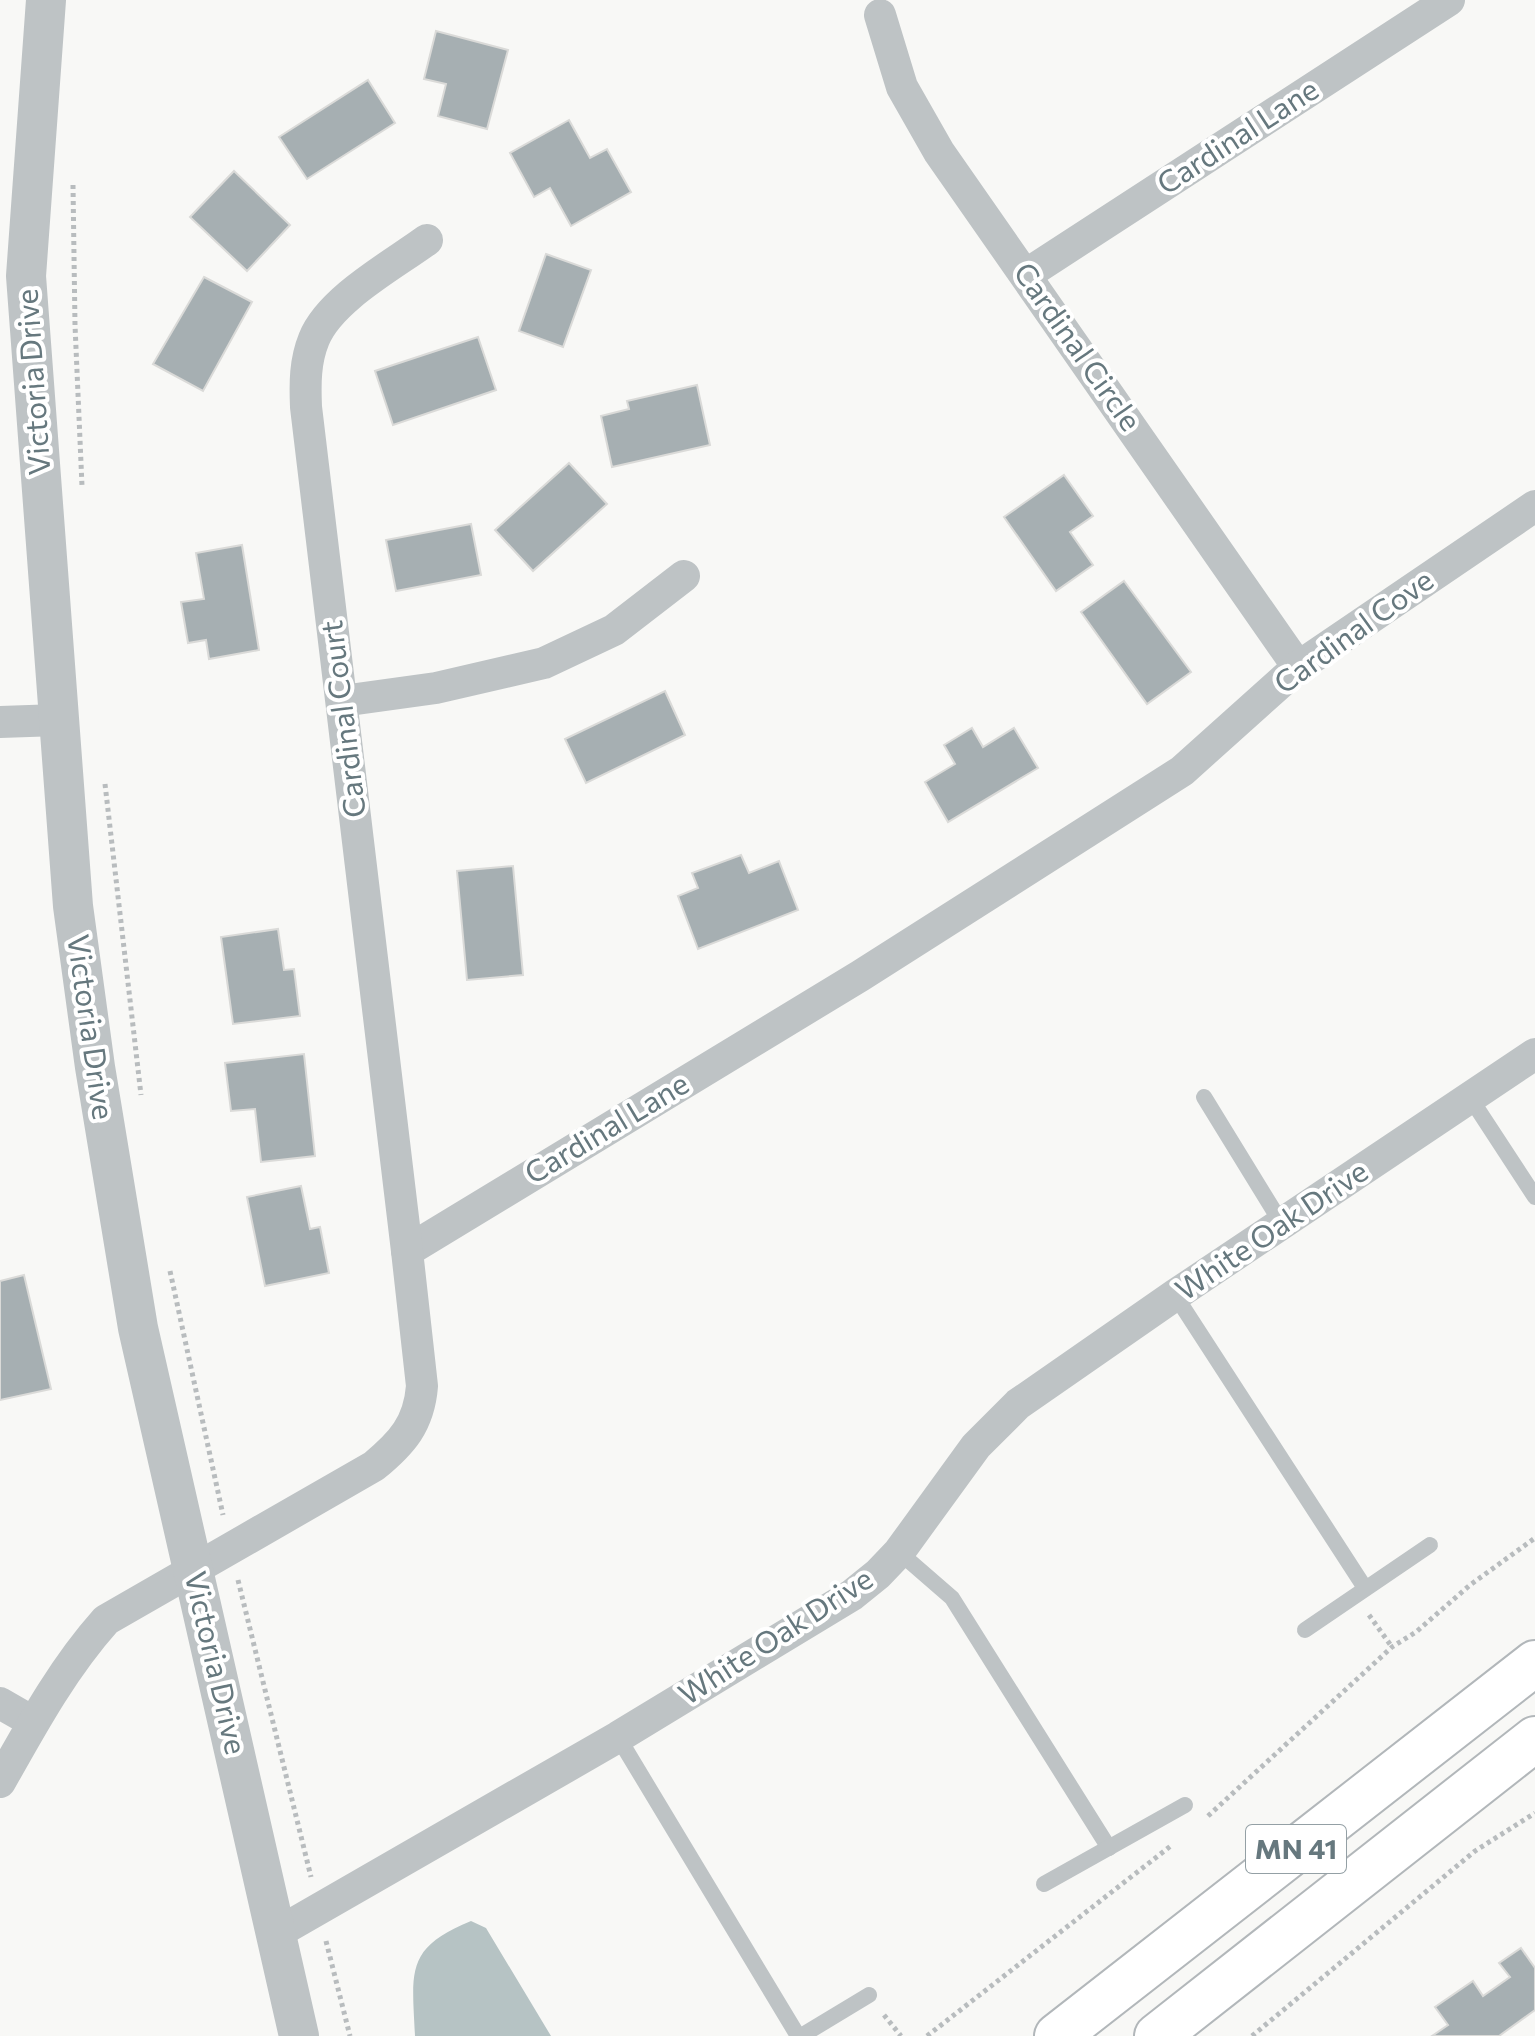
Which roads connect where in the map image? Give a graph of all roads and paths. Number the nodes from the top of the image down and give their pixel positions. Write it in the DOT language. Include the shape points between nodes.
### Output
graph roads {
  1 [pos="46,0"];
  2 [pos="1449,0"];
  3 [pos="880,15"];
  4 [pos="73,178"];
  5 [pos="427,240"];
  6 [pos="1027,274"];
  7 [pos="83,489"];
  8 [pos="1535,506"];
  9 [pos="684,576"];
  10 [pos="1298,667"];
  11 [pos="342,701"];
  12 [pos="58,720"];
  13 [pos="0,722"];
  14 [pos="1182,771"];
  15 [pos="104,778"];
  16 [pos="1535,1054"];
  17 [pos="1204,1097"];
  18 [pos="141,1098"];
  19 [pos="1471,1099"];
  20 [pos="1535,1197"];
  21 [pos="1282,1224"];
  22 [pos="407,1251"];
  23 [pos="168,1263"];
  24 [pos="1175,1295"];
  25 [pos="1535,1538"];
  26 [pos="1430,1545"];
  27 [pos="230,1549"];
  28 [pos="899,1552"];
  29 [pos="194,1571"];
  30 [pos="1365,1588"];
  31 [pos="1305,1630"];
  32 [pos="1392,1647"];
  33 [pos="1535,1663"];
  34 [pos="0,1703"];
  35 [pos="33,1722"];
  36 [pos="618,1737"];
  37 [pos="1535,1739"];
  38 [pos="0,1782"];
  39 [pos="1185,1805"];
  40 [pos="1535,1813"];
  41 [pos="1198,1824"];
  42 [pos="1175,1843"];
  43 [pos="1109,1848"];
  44 [pos="1044,1884"];
  45 [pos="319,1911"];
  46 [pos="277,1933"];
  47 [pos="869,1995"];
  48 [pos="299,2036"];
  49 [pos="350,2036"];
  50 [pos="800,2036"];
  51 [pos="927,2036"];
  52 [pos="1057,2036"];
  53 [pos="1157,2036"];
  54 [pos="1252,2036"];
  1 -- 12 [label="street, Victoria Drive" via="26,276"];
  2 -- 6 [label="street, Cardinal Lane"];
  3 -- 6 [label="street, Cardinal Circle" via="902,87 918,116"];
  4 -- 7 [label="path"];
  5 -- 11 [label="street, Cardinal Court" via="337,306 308,357 306,407"];
  6 -- 10 [label="street, Cardinal Circle"];
  8 -- 10 [label="street, Cardinal Cove"];
  9 -- 11 [label="street" via="614,630 544,663 436,688"];
  10 -- 14 [label="street, Cardinal Cove"];
  11 -- 22 [label="street, Cardinal Court"];
  12 -- 13 [label="street"];
  12 -- 29 [label="street, Victoria Drive" via="73,906 97,1082 138,1328"];
  14 -- 22 [label="street, Cardinal Lane" via="860,976"];
  15 -- 18 [label="path"];
  16 -- 19 [label="street, White Oak Drive"];
  17 -- 21 [label="lane"];
  19 -- 20 [label="lane"];
  19 -- 21 [label="street, White Oak Drive"];
  21 -- 24 [label="street, White Oak Drive"];
  22 -- 27 [label="street" via="422,1386 411,1429 374,1466"];
  23 -- 27 [label="path"];
  24 -- 28 [label="street, White Oak Drive" via="1018,1404 976,1446"];
  24 -- 30 [label="lane"];
  25 -- 32 [label="path"];
  26 -- 30 [label="lane"];
  27 -- 29 [label="street"];
  27 -- 45 [label="path"];
  28 -- 36 [label="street, White Oak Drive" via="852,1595"];
  28 -- 43 [label="lane" via="952,1598"];
  29 -- 35 [label="street" via="106,1620"];
  29 -- 46 [label="street, Victoria Drive"];
  30 -- 31 [label="lane"];
  30 -- 32 [label="path" via="1367,1612"];
  32 -- 41 [label="path"];
  33 -- 52 [label="main road, MN 41"];
  34 -- 35 [label="street"];
  35 -- 38 [label="street"];
  36 -- 45 [label="street, White Oak Drive"];
  36 -- 50 [label="lane"];
  37 -- 53 [label="main road, MN 41"];
  39 -- 43 [label="lane"];
  40 -- 54 [label="path" via="1475,1851"];
  42 -- 51 [label="path"];
  43 -- 44 [label="lane"];
  45 -- 46 [label="street, White Oak Drive"];
  45 -- 49 [label="path"];
  46 -- 48 [label="street, Victoria Drive"];
  47 -- 50 [label="lane"];
}
